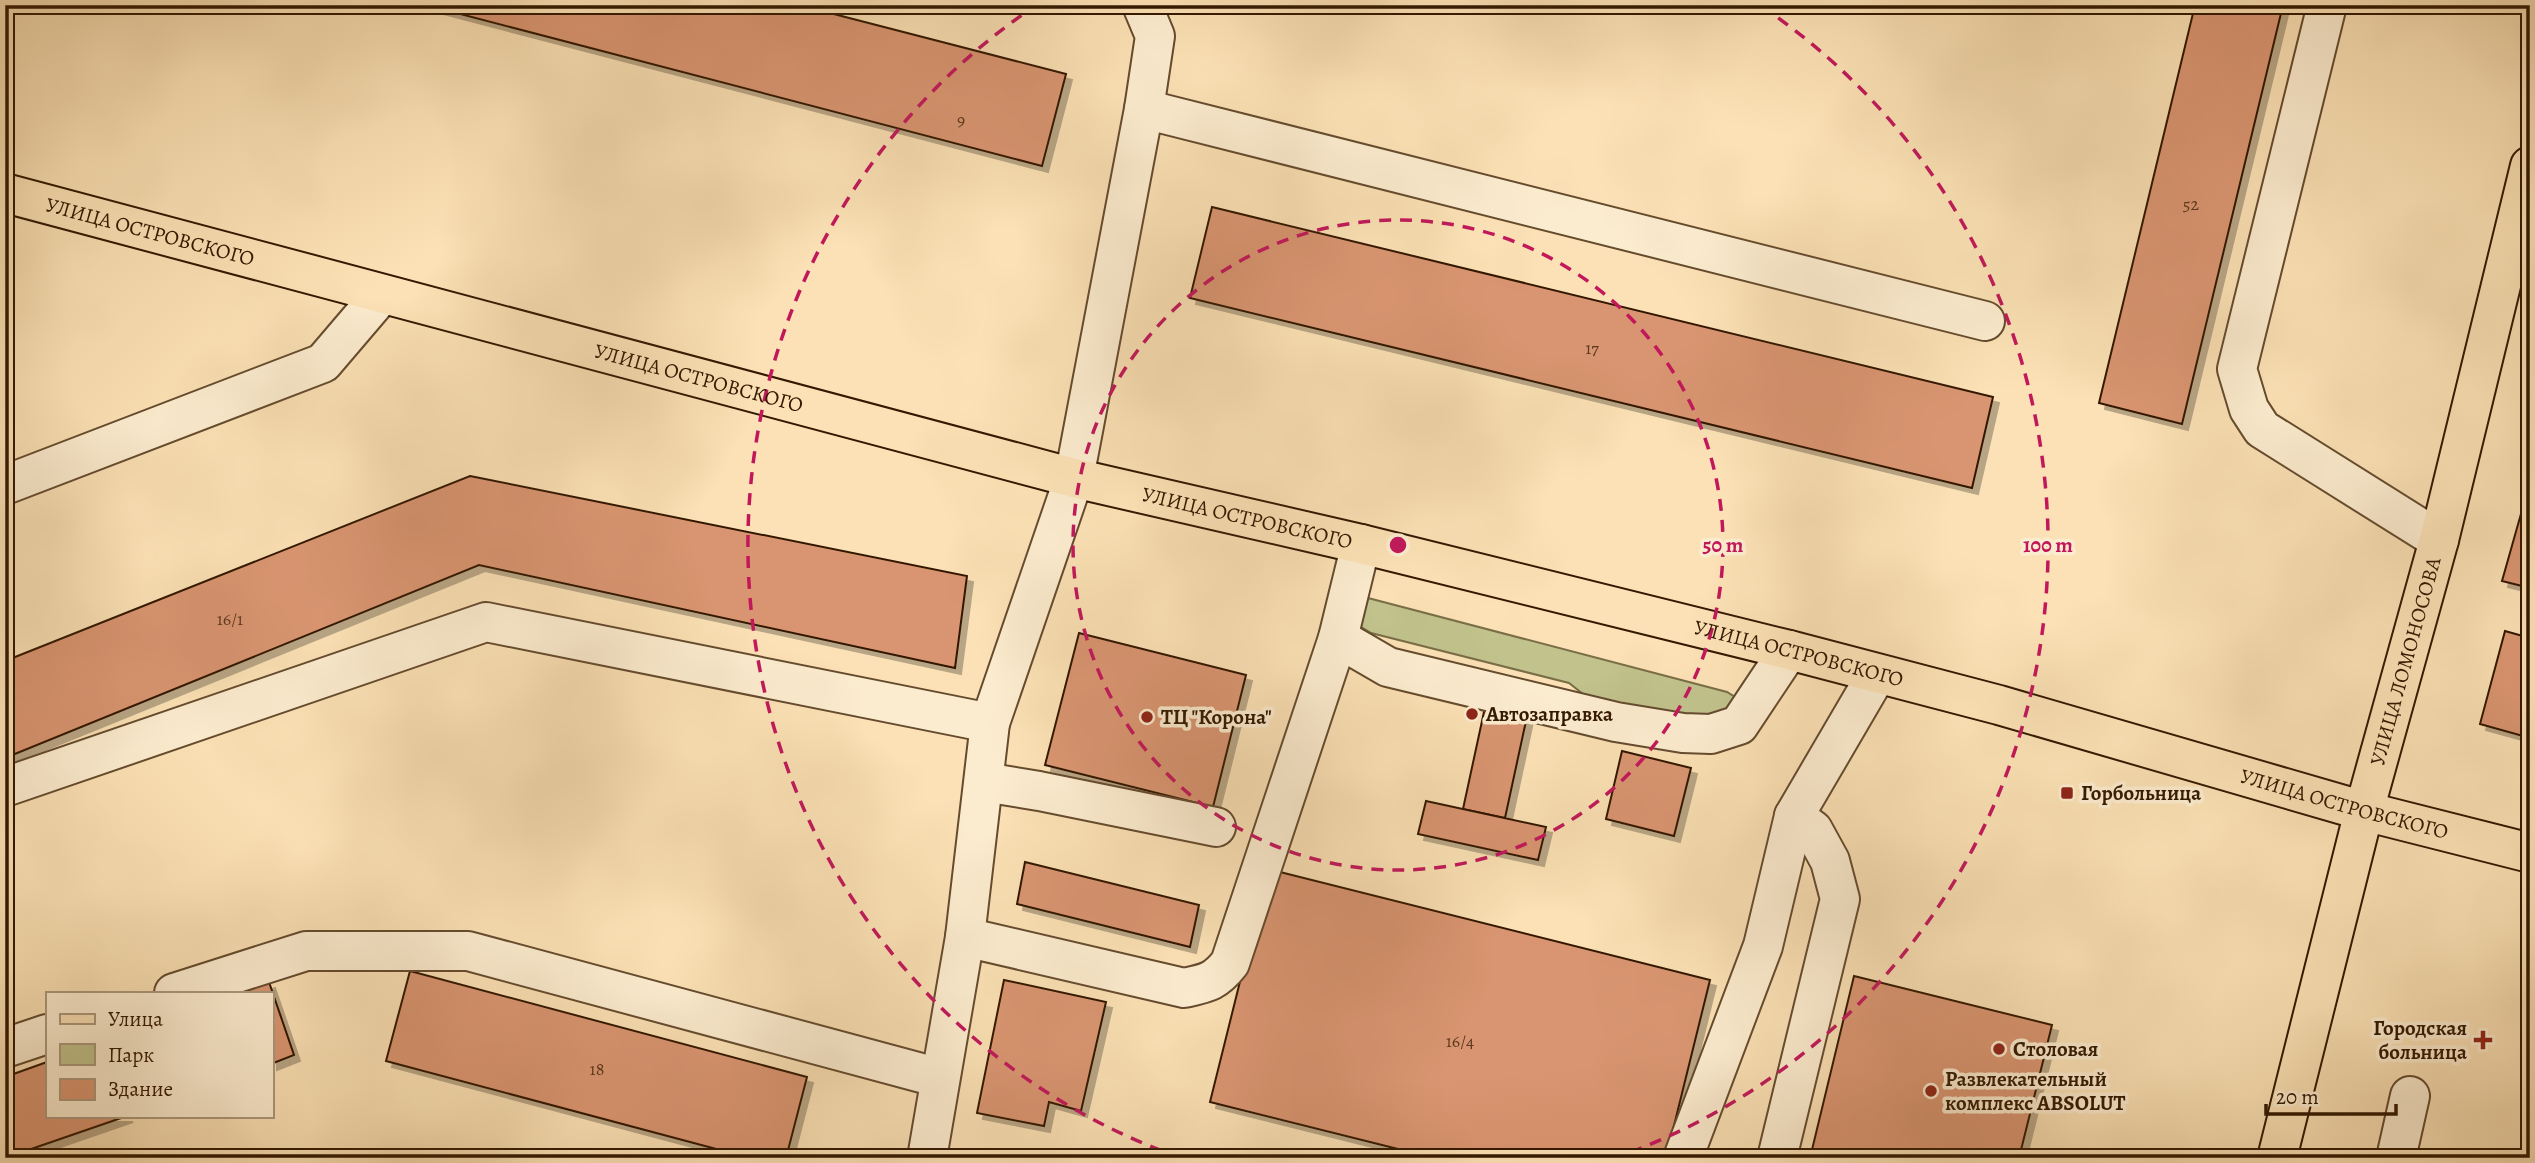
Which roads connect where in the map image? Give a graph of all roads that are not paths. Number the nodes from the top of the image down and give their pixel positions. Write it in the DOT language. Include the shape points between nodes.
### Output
graph roads {
  1 [pos="1142,5"];
  2 [pos="2328,5"];
  3 [pos="1144,109"];
  4 [pos="2528,177"];
  5 [pos="5,193"];
  6 [pos="381,295"];
  7 [pos="1985,321"];
  8 [pos="1074,478"];
  9 [pos="5,485"];
  10 [pos="2439,540"];
  11 [pos="1361,544"];
  12 [pos="1338,638"];
  13 [pos="1788,650"];
  14 [pos="1877,674"];
  15 [pos="990,723"];
  16 [pos="984,782"];
  17 [pos="5,787"];
  18 [pos="2364,811"];
  19 [pos="1794,816"];
  20 [pos="1216,827"];
  21 [pos="2530,853"];
  22 [pos="965,937"];
  23 [pos="177,992"];
  24 [pos="46,1034"];
  25 [pos="5,1048"];
  26 [pos="940,1078"];
  27 [pos="2410,1096"];
  28 [pos="927,1158"];
  29 [pos="1683,1158"];
  30 [pos="1777,1158"];
  31 [pos="2277,1158"];
  32 [pos="2396,1158"];
  1 -- 3 [label="lane" via="1155,36"];
  2 -- 10 [label="lane" via="2237,369 2249,409 2262,429"];
  3 -- 7 [label="lane"];
  3 -- 8 [label="lane"];
  4 -- 10 [label="main road, УЛИЦА ЛОМОНОСОВА"];
  5 -- 6 [label="main road, УЛИЦА ОСТРОВСКОГО"];
  6 -- 8 [label="main road, УЛИЦА ОСТРОВСКОГО"];
  6 -- 9 [label="lane" via="323,363"];
  8 -- 11 [label="main road, УЛИЦА ОСТРОВСКОГО"];
  8 -- 15 [label="lane"];
  10 -- 18 [label="main road, УЛИЦА ЛОМОНОСОВА"];
  11 -- 12 [label="lane"];
  11 -- 13 [label="main road, УЛИЦА ОСТРОВСКОГО"];
  12 -- 13 [label="lane" via="1388,667 1616,722 1697,734 1739,725"];
  12 -- 22 [label="lane" via="1230,963 1220,976 1184,988"];
  13 -- 14 [label="main road, УЛИЦА ОСТРОВСКОГО"];
  14 -- 18 [label="main road, УЛИЦА ОСТРОВСКОГО"];
  14 -- 19 [label="lane"];
  15 -- 16 [label="lane"];
  15 -- 17 [label="lane" via="486,622"];
  16 -- 20 [label="lane"];
  16 -- 22 [label="lane"];
  18 -- 21 [label="main road, УЛИЦА ОСТРОВСКОГО"];
  18 -- 31 [label="main road, УЛИЦА ЛОМОНОСОВА"];
  19 -- 29 [label="lane" via="1763,946"];
  19 -- 30 [label="lane" via="1812,830 1824,851 1840,899"];
  22 -- 26 [label="lane"];
  23 -- 26 [label="lane" via="306,950 468,951"];
  24 -- 25 [label="lane"];
  26 -- 28 [label="lane"];
  27 -- 32 [label="lane"];
}
